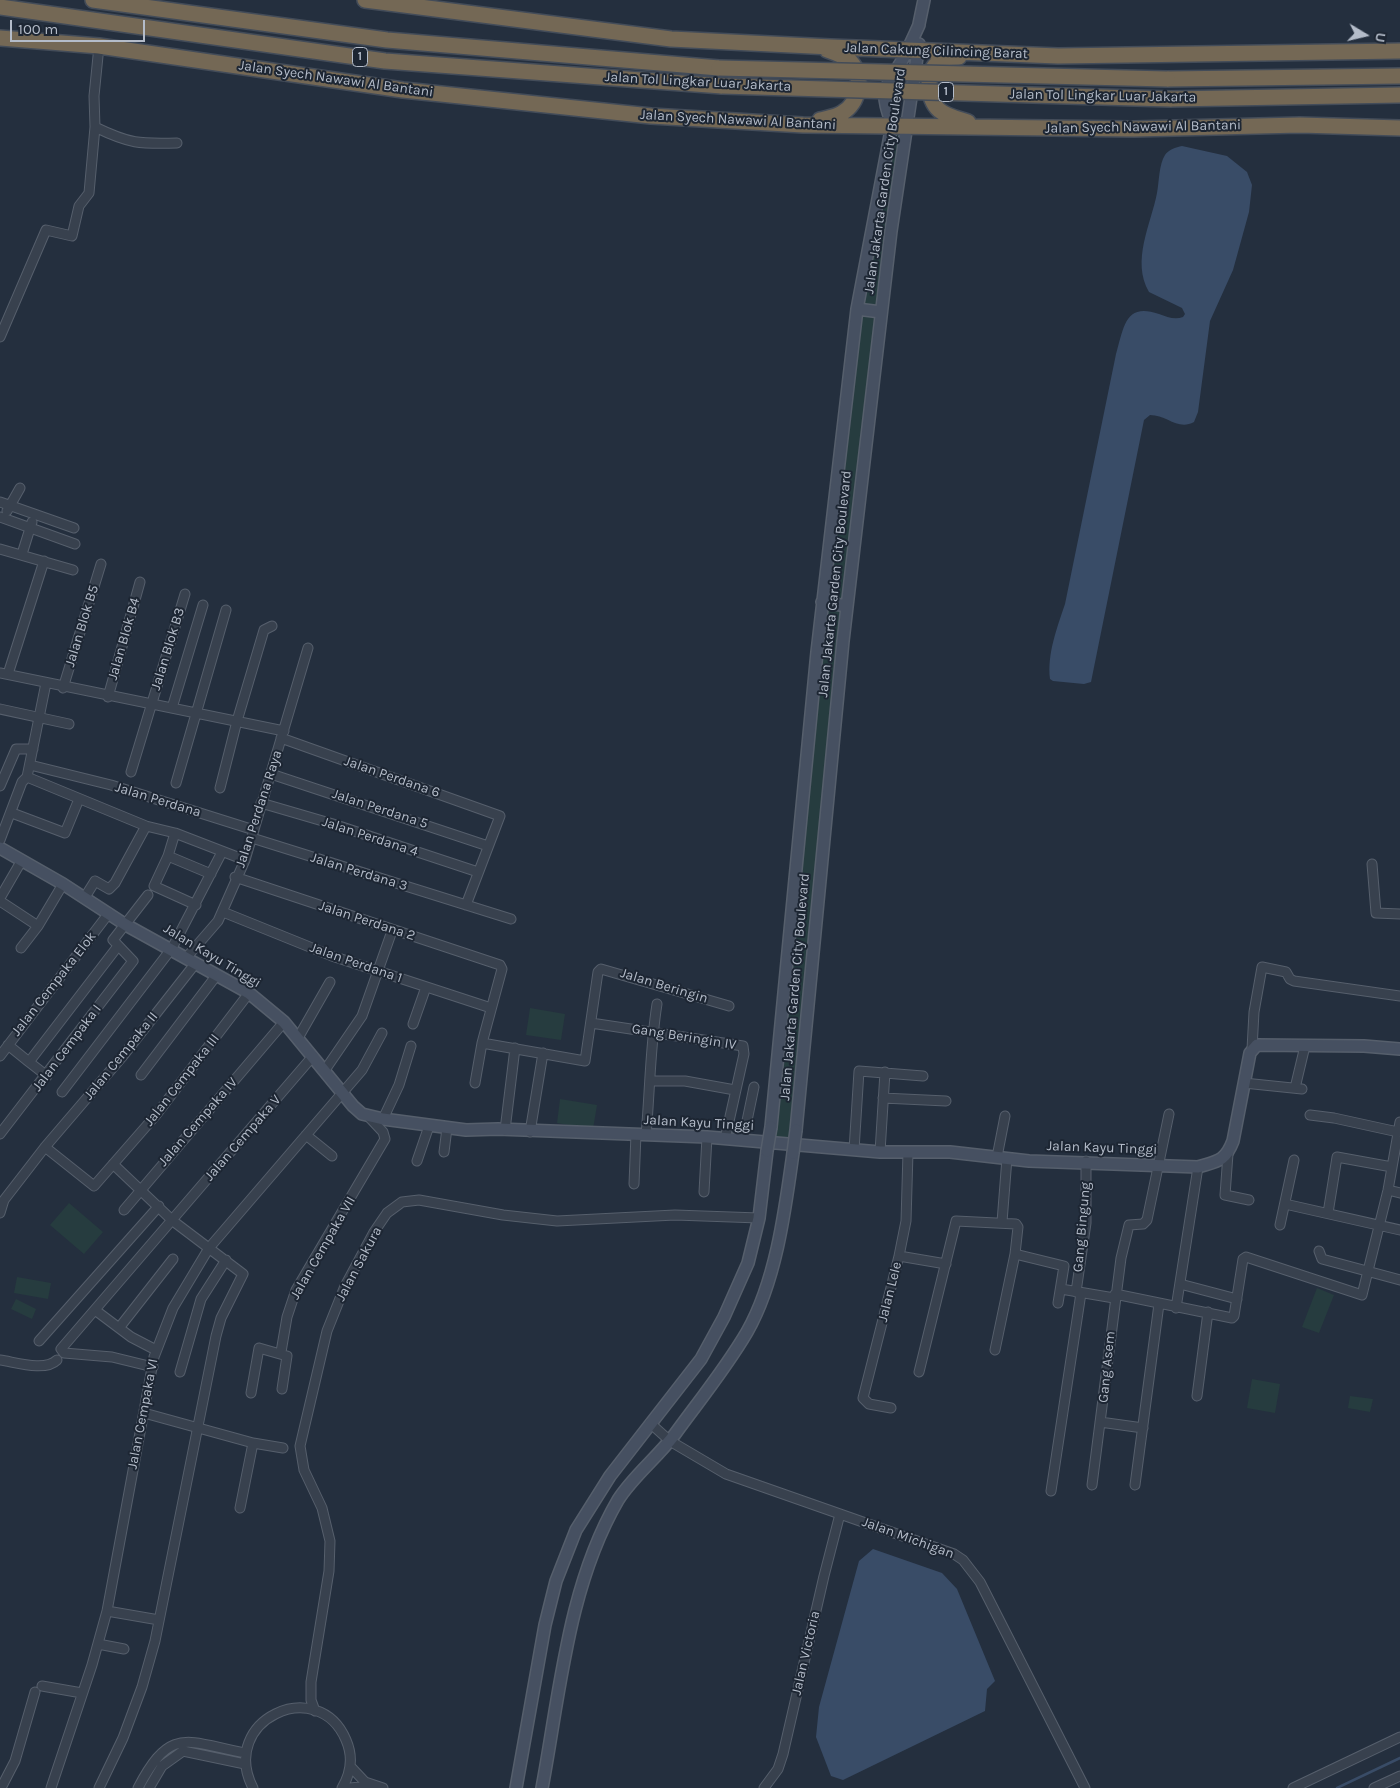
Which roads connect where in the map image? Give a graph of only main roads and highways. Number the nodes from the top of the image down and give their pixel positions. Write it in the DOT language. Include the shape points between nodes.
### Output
graph roads {
  1 [pos="94,0"];
  2 [pos="365,0"];
  3 [pos="0,7"];
  4 [pos="0,29"];
  5 [pos="0,38"];
  6 [pos="81,44"];
  7 [pos="814,45"];
  8 [pos="1400,51"];
  9 [pos="990,52"];
  10 [pos="1400,76"];
  11 [pos="1400,95"];
  12 [pos="803,125"];
  13 [pos="989,128"];
  14 [pos="1400,128"];
  1 -- 10 [label="highway, Jalan Tol Lingkar Luar Jakarta / 1, bridge" via="386,40 720,68 1167,79"];
  2 -- 7 [label="highway" via="671,39"];
  3 -- 11 [label="highway, Jalan Tol Lingkar Luar Jakarta / 1, bridge" via="385,61 722,86 1170,99"];
  4 -- 6 [label="highway"];
  5 -- 6 [label="highway"];
  6 -- 12 [label="highway, Jalan Syech Nawawi Al Bantani" via="403,90 652,116"];
  7 -- 9 [label="highway, Jalan Cakung Cilincing Barat"];
  7 -- 12 [label="highway" via="839,54 852,64 857,72 857,94 842,114"];
  8 -- 9 [label="highway, Jalan Cakung Cilincing Barat" via="1058,56"];
  9 -- 13 [label="highway" via="940,61 934,67 929,89 941,112"];
  12 -- 13 [label="highway, Jalan Syech Nawawi Al Bantani"];
  13 -- 14 [label="highway, Jalan Syech Nawawi Al Bantani" via="1300,125"];
}
